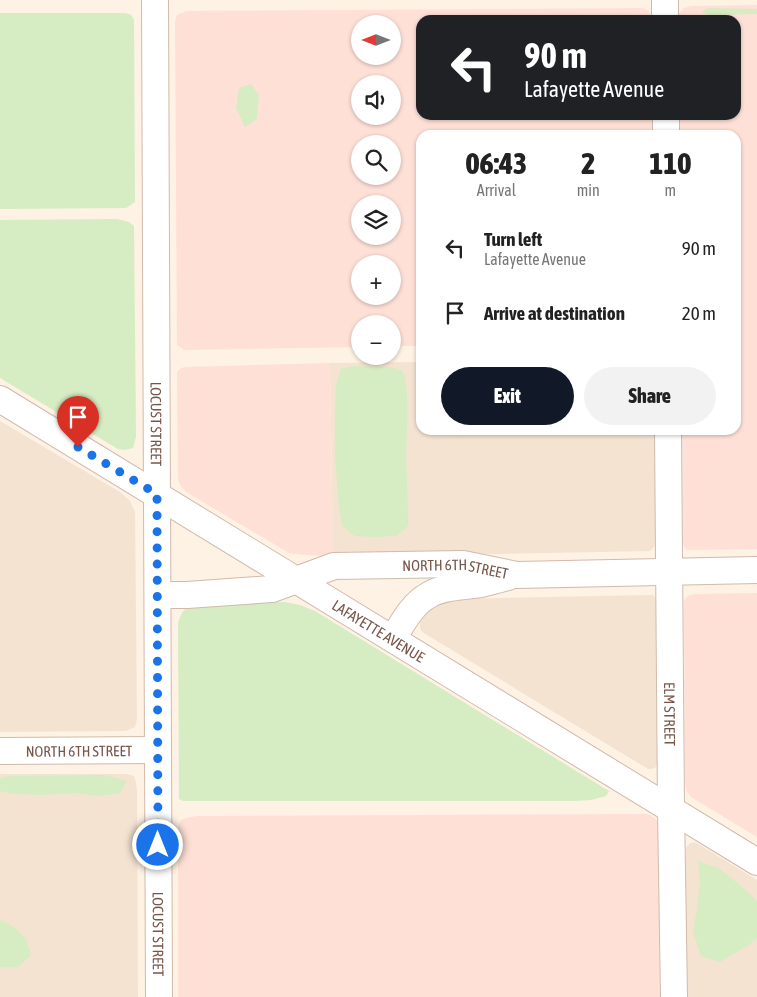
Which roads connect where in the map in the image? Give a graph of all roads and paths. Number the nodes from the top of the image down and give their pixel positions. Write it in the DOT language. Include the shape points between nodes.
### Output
graph roads {
  1 [pos="155,0"];
  2 [pos="665,0"];
  3 [pos="666,15"];
  4 [pos="0,399"];
  5 [pos="668,435"];
  6 [pos="157,494"];
  7 [pos="757,570"];
  8 [pos="669,573"];
  9 [pos="517,575"];
  10 [pos="296,580"];
  11 [pos="158,595"];
  12 [pos="393,640"];
  13 [pos="158,750"];
  14 [pos="0,751"];
  15 [pos="671,809"];
  16 [pos="757,862"];
  17 [pos="159,997"];
  18 [pos="674,997"];
  1 -- 6 [label="street, LOCUST STREET"];
  2 -- 3 [label="street"];
  4 -- 6 [label="street, LAFAYETTE AVENUE"];
  5 -- 8 [label="street, ELM STREET"];
  6 -- 10 [label="street, LAFAYETTE AVENUE"];
  6 -- 11 [label="street, LOCUST STREET"];
  7 -- 8 [label="street, NORTH 6TH STREET"];
  8 -- 9 [label="street, NORTH 6TH STREET"];
  8 -- 15 [label="street, ELM STREET"];
  9 -- 10 [label="street, NORTH 6TH STREET" via="463,564 334,566"];
  9 -- 12 [label="street" via="428,595 407,615"];
  10 -- 11 [label="street, NORTH 6TH STREET" via="272,589"];
  10 -- 12 [label="street, LAFAYETTE AVENUE"];
  11 -- 13 [label="street, LOCUST STREET"];
  12 -- 15 [label="street, LAFAYETTE AVENUE"];
  13 -- 14 [label="street, NORTH 6TH STREET"];
  13 -- 17 [label="street, LOCUST STREET"];
  15 -- 16 [label="street, LAFAYETTE AVENUE"];
  15 -- 18 [label="street, ELM STREET"];
}
